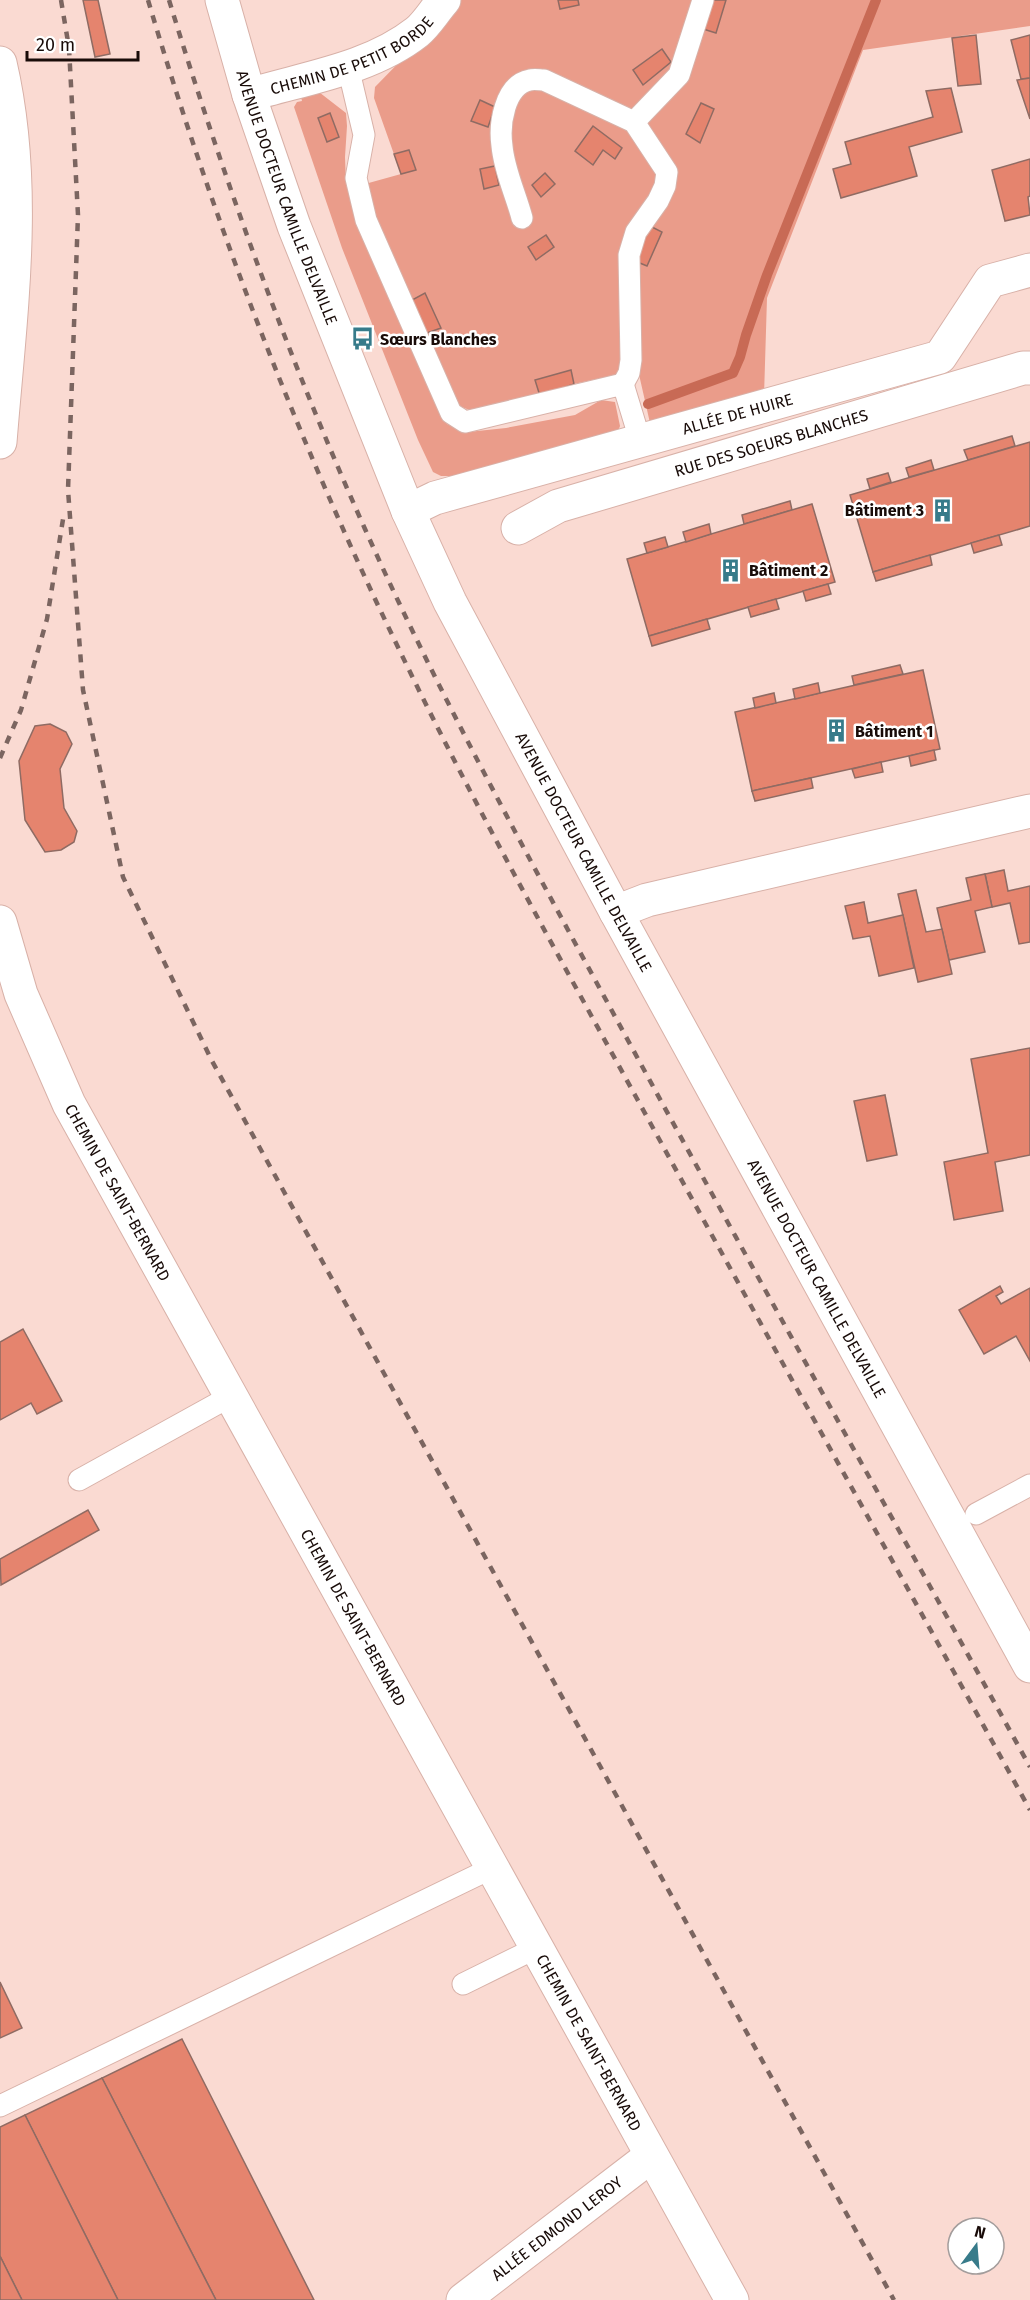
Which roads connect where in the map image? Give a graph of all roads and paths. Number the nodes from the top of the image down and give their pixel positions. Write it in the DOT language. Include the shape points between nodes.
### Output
graph roads {
  1 [pos="222,0"];
  2 [pos="444,0"];
  3 [pos="703,0"];
  4 [pos="0,63"];
  5 [pos="348,67"];
  6 [pos="249,95"];
  7 [pos="634,122"];
  8 [pos="522,218"];
  9 [pos="1030,270"];
  10 [pos="1030,368"];
  11 [pos="623,384"];
  12 [pos="640,440"];
  13 [pos="0,442"];
  14 [pos="408,511"];
  15 [pos="518,528"];
  16 [pos="1030,811"];
  17 [pos="616,912"];
  18 [pos="0,922"];
  19 [pos="231,1396"];
  20 [pos="79,1480"];
  21 [pos="1030,1485"];
  22 [pos="976,1514"];
  23 [pos="1030,1666"];
  24 [pos="492,1868"];
  25 [pos="536,1948"];
  26 [pos="463,1984"];
  27 [pos="0,2106"];
  28 [pos="651,2156"];
  29 [pos="463,2300"];
  30 [pos="732,2300"];
  1 -- 6 [label="street, AVENUE DOCTEUR CAMILLE DELVAILLE"];
  2 -- 5 [label="street, CHEMIN DE PETIT BORDE" via="418,31 381,54"];
  3 -- 7 [label="lane" via="679,75"];
  4 -- 13 [label="street" via="16,182 15,260"];
  5 -- 6 [label="street, CHEMIN DE PETIT BORDE"];
  5 -- 11 [label="lane" via="364,135 356,178 366,220 451,413 465,422"];
  6 -- 14 [label="street, AVENUE DOCTEUR CAMILLE DELVAILLE" via="294,226"];
  7 -- 8 [label="lane" via="544,80 530,80 517,87 502,114 502,147"];
  7 -- 11 [label="lane" via="667,172 658,201 636,232 629,255 631,360"];
  9 -- 12 [label="street, ALLÉE DE HUIRE" via="990,281 940,357"];
  10 -- 15 [label="street, RUE DES SOEURS BLANCHES" via="558,506"];
  11 -- 12 [label="lane"];
  12 -- 14 [label="street, ALLÉE DE HUIRE" via="435,498"];
  14 -- 17 [label="street, AVENUE DOCTEUR CAMILLE DELVAILLE" via="450,602"];
  16 -- 17 [label="street" via="647,900"];
  17 -- 23 [label="street, AVENUE DOCTEUR CAMILLE DELVAILLE"];
  18 -- 19 [label="street, CHEMIN DE SAINT-BERNARD" via="21,994 69,1104"];
  19 -- 20 [label="lane"];
  19 -- 24 [label="street, CHEMIN DE SAINT-BERNARD"];
  21 -- 22 [label="lane"];
  24 -- 25 [label="street, CHEMIN DE SAINT-BERNARD"];
  24 -- 27 [label="lane"];
  25 -- 26 [label="lane"];
  25 -- 28 [label="street, CHEMIN DE SAINT-BERNARD"];
  28 -- 29 [label="street, ALLÉE EDMOND LEROY"];
  28 -- 30 [label="street, CHEMIN DE SAINT-BERNARD"];
}
